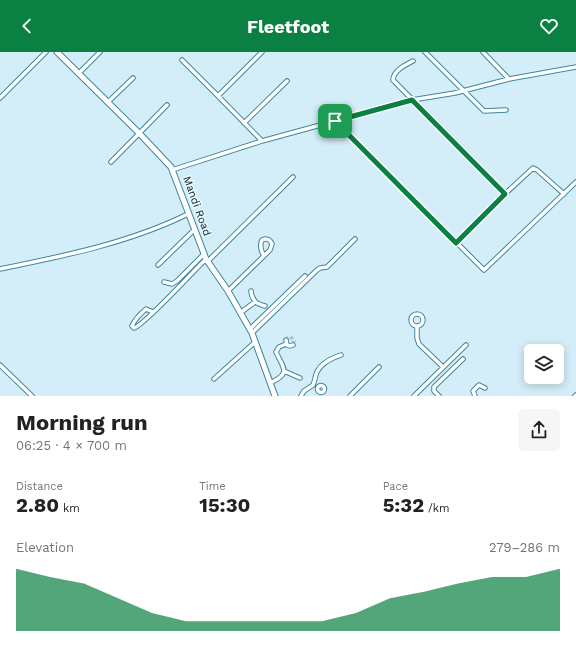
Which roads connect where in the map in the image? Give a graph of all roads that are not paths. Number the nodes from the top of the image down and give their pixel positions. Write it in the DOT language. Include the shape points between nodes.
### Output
graph roads {
  1 [pos="46,52"];
  2 [pos="57,52"];
  3 [pos="100,52"];
  4 [pos="262,52"];
  5 [pos="425,52"];
  6 [pos="483,52"];
  7 [pos="182,60"];
  8 [pos="413,61"];
  9 [pos="576,67"];
  10 [pos="79,73"];
  11 [pos="133,78"];
  12 [pos="509,79"];
  13 [pos="287,81"];
  14 [pos="464,91"];
  15 [pos="218,96"];
  16 [pos="0,98"];
  17 [pos="412,100"];
  18 [pos="108,102"];
  19 [pos="167,105"];
  20 [pos="506,110"];
  21 [pos="335,121"];
  22 [pos="244,123"];
  23 [pos="139,133"];
  24 [pos="262,141"];
  25 [pos="111,162"];
  26 [pos="172,170"];
  27 [pos="293,177"];
  28 [pos="576,182"];
  29 [pos="505,194"];
  30 [pos="564,194"];
  31 [pos="188,214"];
  32 [pos="194,230"];
  33 [pos="355,239"];
  34 [pos="456,243"];
  35 [pos="264,256"];
  36 [pos="206,258"];
  37 [pos="158,265"];
  38 [pos="0,269"];
  39 [pos="305,276"];
  40 [pos="164,282"];
  41 [pos="228,291"];
  42 [pos="251,291"];
  43 [pos="255,302"];
  44 [pos="266,306"];
  45 [pos="153,312"];
  46 [pos="240,313"];
  47 [pos="417,326"];
  48 [pos="251,331"];
  49 [pos="255,342"];
  50 [pos="293,345"];
  51 [pos="466,345"];
  52 [pos="341,355"];
  53 [pos="464,358"];
  54 [pos="449,361"];
  55 [pos="0,365"];
  56 [pos="379,367"];
  57 [pos="443,367"];
  58 [pos="455,367"];
  59 [pos="284,371"];
  60 [pos="300,378"];
  61 [pos="214,380"];
  62 [pos="270,383"];
  63 [pos="313,385"];
  64 [pos="317,388"];
  65 [pos="485,388"];
  66 [pos="32,396"];
  67 [pos="274,396"];
  68 [pos="301,396"];
  69 [pos="350,396"];
  70 [pos="414,396"];
  71 [pos="439,396"];
  72 [pos="475,396"];
  1 -- 16 [label="street"];
  2 -- 10 [label="street, Mandi Road"];
  3 -- 10 [label="street"];
  4 -- 15 [label="street"];
  5 -- 14 [label="street"];
  6 -- 12 [label="street"];
  7 -- 15 [label="street"];
  8 -- 17 [label="street" via="398,70 392,78"];
  9 -- 12 [label="street"];
  10 -- 18 [label="street, Mandi Road"];
  11 -- 18 [label="street"];
  12 -- 14 [label="street"];
  13 -- 22 [label="street"];
  14 -- 17 [label="street"];
  14 -- 20 [label="street" via="484,111"];
  15 -- 22 [label="street"];
  17 -- 21 [label="street"];
  17 -- 29 [label="street"];
  18 -- 23 [label="street, Mandi Road"];
  19 -- 23 [label="street"];
  21 -- 24 [label="street"];
  21 -- 34 [label="street"];
  22 -- 24 [label="street"];
  23 -- 25 [label="street"];
  23 -- 26 [label="street, Mandi Road"];
  24 -- 26 [label="street"];
  26 -- 31 [label="street, Mandi Road"];
  27 -- 36 [label="street"];
  28 -- 30 [label="street"];
  29 -- 30 [label="street" via="535,168"];
  29 -- 34 [label="street"];
  30 -- 34 [label="street" via="484,270"];
  31 -- 32 [label="street, Mandi Road"];
  31 -- 38 [label="street" via="155,229 98,247"];
  32 -- 36 [label="street, Mandi Road"];
  32 -- 37 [label="street"];
  33 -- 48 [label="street"];
  35 -- 35 [label="street" via="260,243 267,239 270,240 272,247"];
  35 -- 41 [label="street"];
  36 -- 40 [label="street" via="178,281 172,284"];
  36 -- 41 [label="street, Mandi Road"];
  36 -- 45 [label="street"];
  39 -- 48 [label="street"];
  41 -- 46 [label="street, Mandi Road"];
  42 -- 43 [label="street"];
  43 -- 44 [label="street"];
  43 -- 46 [label="street"];
  45 -- 45 [label="street" via="139,326 132,326 135,319 146,309"];
  46 -- 48 [label="street, Mandi Road"];
  47 -- 57 [label="street" via="418,343"];
  48 -- 49 [label="street, Mandi Road"];
  49 -- 61 [label="street"];
  49 -- 62 [label="street, Mandi Road"];
  50 -- 59 [label="street" via="290,346 286,342 276,352 284,365"];
  51 -- 54 [label="street"];
  52 -- 63 [label="street" via="322,365"];
  53 -- 58 [label="street"];
  54 -- 57 [label="street"];
  54 -- 58 [label="street"];
  55 -- 66 [label="street"];
  56 -- 69 [label="street"];
  57 -- 70 [label="street"];
  58 -- 71 [label="street" via="434,387 433,390"];
  59 -- 60 [label="street"];
  59 -- 62 [label="street" via="281,377"];
  62 -- 67 [label="street, Mandi Road"];
  63 -- 64 [label="street"];
  63 -- 68 [label="street"];
  65 -- 72 [label="street" via="481,385 477,387 473,392"];
}
